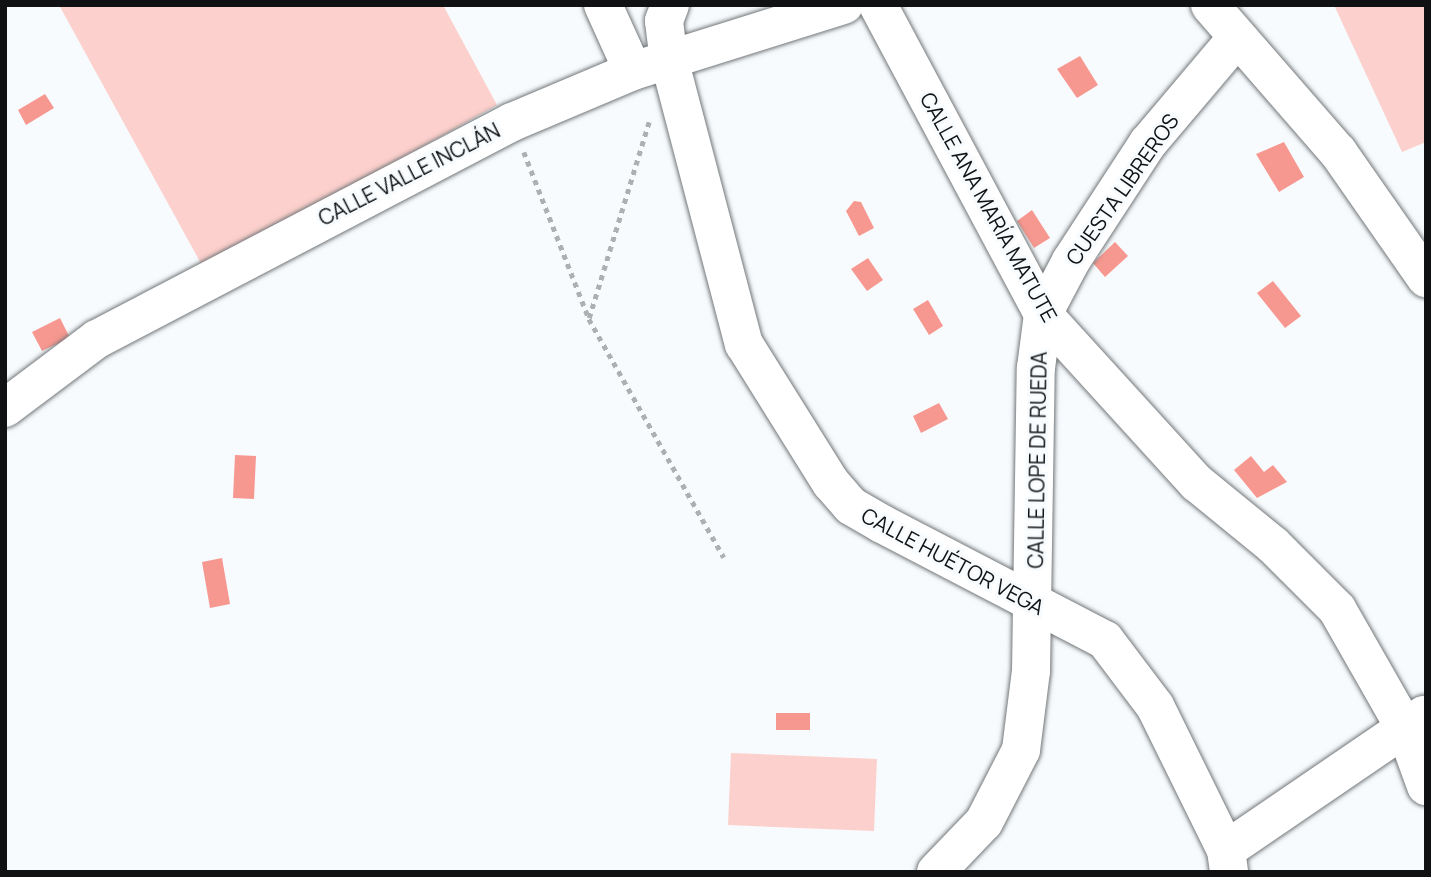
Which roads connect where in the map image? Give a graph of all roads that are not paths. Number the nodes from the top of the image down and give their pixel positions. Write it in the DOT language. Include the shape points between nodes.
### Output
graph roads {
  1 [pos="603,5"];
  2 [pos="670,5"];
  3 [pos="844,5"];
  4 [pos="878,5"];
  5 [pos="1210,5"];
  6 [pos="1236,39"];
  7 [pos="669,59"];
  8 [pos="633,71"];
  9 [pos="1381,209"];
  10 [pos="1426,254"];
  11 [pos="1426,278"];
  12 [pos="1044,314"];
  13 [pos="5,408"];
  14 [pos="1034,605"];
  15 [pos="1415,721"];
  16 [pos="1426,786"];
  17 [pos="1228,861"];
  18 [pos="936,872"];
  1 -- 8 [label="street"];
  2 -- 7 [label="street, CALLE HUÉTOR VEGA" via="664,21"];
  3 -- 7 [label="street, CALLE VALLE INCLÁN"];
  4 -- 12 [label="street, CALLE ANA MARÍA MATUTE"];
  5 -- 6 [label="street"];
  6 -- 9 [label="street" via="1338,152"];
  6 -- 12 [label="street, CUESTA LIBREROS" via="1148,143 1071,261"];
  7 -- 8 [label="street, CALLE VALLE INCLÁN"];
  7 -- 14 [label="street, CALLE HUÉTOR VEGA" via="744,344 831,483 851,506"];
  8 -- 13 [label="street, CALLE VALLE INCLÁN" via="512,122 97,339"];
  9 -- 10 [label="street"];
  9 -- 11 [label="street"];
  12 -- 14 [label="street, CALLE LOPE DE RUEDA" via="1036,368"];
  12 -- 15 [label="street, CALLE ANA MARÍA MATUTE" via="1197,483 1273,545 1337,609"];
  14 -- 17 [label="street, CALLE HUÉTOR VEGA" via="1105,640 1155,706"];
  14 -- 18 [label="street, CALLE LOPE DE RUEDA" via="1021,750 984,822"];
  15 -- 16 [label="street, CALLE ANA MARÍA MATUTE"];
  15 -- 17 [label="street"];
}
